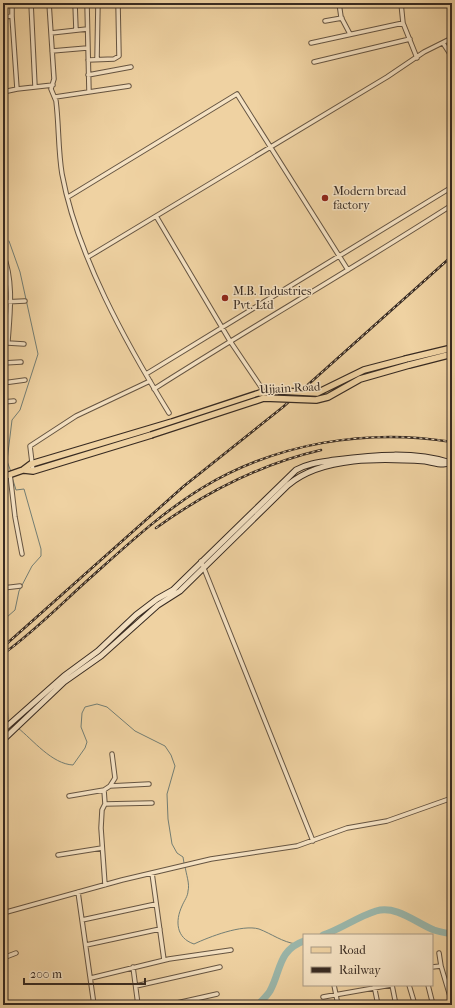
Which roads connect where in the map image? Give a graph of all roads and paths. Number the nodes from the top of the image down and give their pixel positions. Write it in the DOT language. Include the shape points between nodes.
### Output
graph roads {
  1 [pos="12,3"];
  2 [pos="31,3"];
  3 [pos="49,3"];
  4 [pos="75,3"];
  5 [pos="87,3"];
  6 [pos="98,3"];
  7 [pos="118,3"];
  8 [pos="339,3"];
  9 [pos="402,3"];
  10 [pos="12,16"];
  11 [pos="3,17"];
  12 [pos="342,18"];
  13 [pos="325,21"];
  14 [pos="404,23"];
  15 [pos="87,29"];
  16 [pos="76,30"];
  17 [pos="51,33"];
  18 [pos="350,34"];
  19 [pos="452,38"];
  20 [pos="410,39"];
  21 [pos="311,43"];
  22 [pos="443,43"];
  23 [pos="88,48"];
  24 [pos="52,51"];
  25 [pos="452,57"];
  26 [pos="417,58"];
  27 [pos="88,60"];
  28 [pos="97,60"];
  29 [pos="314,62"];
  30 [pos="131,67"];
  31 [pos="88,75"];
  32 [pos="53,85"];
  33 [pos="129,86"];
  34 [pos="35,87"];
  35 [pos="17,89"];
  36 [pos="3,92"];
  37 [pos="89,92"];
  38 [pos="55,97"];
  39 [pos="270,148"];
  40 [pos="452,187"];
  41 [pos="68,197"];
  42 [pos="452,205"];
  43 [pos="156,216"];
  44 [pos="5,253"];
  45 [pos="340,256"];
  46 [pos="88,257"];
  47 [pos="348,270"];
  48 [pos="25,301"];
  49 [pos="3,302"];
  50 [pos="11,302"];
  51 [pos="222,328"];
  52 [pos="230,341"];
  53 [pos="3,343"];
  54 [pos="8,343"];
  55 [pos="24,344"];
  56 [pos="452,348"];
  57 [pos="452,354"];
  58 [pos="21,362"];
  59 [pos="3,363"];
  60 [pos="146,374"];
  61 [pos="25,380"];
  62 [pos="150,381"];
  63 [pos="3,383"];
  64 [pos="261,387"];
  65 [pos="154,389"];
  66 [pos="14,401"];
  67 [pos="3,402"];
  68 [pos="169,413"];
  69 [pos="451,463"];
  70 [pos="32,467"];
  71 [pos="10,474"];
  72 [pos="3,477"];
  73 [pos="3,545"];
  74 [pos="3,554"];
  75 [pos="22,554"];
  76 [pos="202,564"];
  77 [pos="20,586"];
  78 [pos="3,588"];
  79 [pos="3,730"];
  80 [pos="3,740"];
  81 [pos="112,754"];
  82 [pos="149,784"];
  83 [pos="110,786"];
  84 [pos="104,790"];
  85 [pos="69,796"];
  86 [pos="452,798"];
  87 [pos="152,803"];
  88 [pos="105,804"];
  89 [pos="313,841"];
  90 [pos="102,848"];
  91 [pos="58,855"];
  92 [pos="152,873"];
  93 [pos="105,885"];
  94 [pos="78,892"];
  95 [pos="156,904"];
  96 [pos="3,913"];
  97 [pos="82,920"];
  98 [pos="160,929"];
  99 [pos="86,945"];
  100 [pos="231,950"];
  101 [pos="16,953"];
  102 [pos="439,953"];
  103 [pos="3,958"];
  104 [pos="164,960"];
  105 [pos="441,966"];
  106 [pos="133,967"];
  107 [pos="220,967"];
  108 [pos="433,967"];
  109 [pos="91,978"];
  110 [pos="136,986"];
  111 [pos="334,986"];
  112 [pos="374,986"];
  113 [pos="391,986"];
  114 [pos="409,986"];
  115 [pos="428,986"];
  116 [pos="217,994"];
  117 [pos="336,995"];
  118 [pos="323,997"];
  119 [pos="3,1001"];
  120 [pos="452,1003"];
  121 [pos="3,1005"];
  122 [pos="94,1005"];
  123 [pos="138,1005"];
  124 [pos="168,1005"];
  125 [pos="338,1005"];
  126 [pos="378,1005"];
  127 [pos="396,1005"];
  128 [pos="414,1005"];
  129 [pos="433,1005"];
  1 -- 10 [label="street"];
  2 -- 34 [label="street"];
  3 -- 17 [label="street"];
  4 -- 16 [label="street"];
  5 -- 15 [label="street"];
  6 -- 28 [label="street"];
  7 -- 28 [label="street" via="119,56 114,59"];
  8 -- 12 [label="street"];
  9 -- 14 [label="street"];
  10 -- 11 [label="street"];
  10 -- 35 [label="street"];
  12 -- 13 [label="street"];
  12 -- 18 [label="street"];
  14 -- 18 [label="street"];
  14 -- 20 [label="street"];
  15 -- 16 [label="street"];
  15 -- 23 [label="street"];
  16 -- 17 [label="street"];
  17 -- 24 [label="street"];
  18 -- 21 [label="street"];
  19 -- 22 [label="street"];
  20 -- 26 [label="street"];
  20 -- 29 [label="street"];
  22 -- 25 [label="street"];
  22 -- 26 [label="street"];
  23 -- 24 [label="street"];
  23 -- 27 [label="street"];
  24 -- 32 [label="street"];
  26 -- 39 [label="street"];
  27 -- 28 [label="street"];
  27 -- 31 [label="street"];
  30 -- 31 [label="street"];
  31 -- 37 [label="street"];
  32 -- 34 [label="street"];
  32 -- 38 [label="street" via="51,92"];
  33 -- 37 [label="street"];
  34 -- 35 [label="street"];
  35 -- 36 [label="street"];
  37 -- 38 [label="street"];
  38 -- 41 [label="street" via="62,173"];
  39 -- 41 [label="street" via="237,94"];
  39 -- 43 [label="street"];
  39 -- 45 [label="street"];
  40 -- 45 [label="street"];
  41 -- 46 [label="street"];
  42 -- 47 [label="street"];
  43 -- 46 [label="street"];
  43 -- 51 [label="street"];
  44 -- 50 [label="street"];
  45 -- 47 [label="street"];
  45 -- 51 [label="street"];
  46 -- 60 [label="street" via="96,281"];
  47 -- 52 [label="street"];
  48 -- 50 [label="street"];
  49 -- 50 [label="street"];
  50 -- 54 [label="street"];
  51 -- 52 [label="street"];
  51 -- 60 [label="street"];
  52 -- 64 [label="street"];
  52 -- 65 [label="street"];
  53 -- 54 [label="street"];
  54 -- 55 [label="street"];
  56 -- 70 [label="main road, bridge" via="364,370 322,392 260,393 38,462"];
  57 -- 70 [label="main road, Ujjain Road, bridge" via="360,379 316,400 264,398 41,468"];
  58 -- 59 [label="street"];
  60 -- 62 [label="street"];
  61 -- 63 [label="street"];
  62 -- 65 [label="street"];
  62 -- 70 [label="street" via="76,416 30,446"];
  65 -- 68 [label="street"];
  66 -- 67 [label="street"];
  69 -- 76 [label="street" via="366,460 344,462 302,474"];
  70 -- 71 [label="main road"];
  71 -- 72 [label="main road"];
  71 -- 75 [label="street"];
  73 -- 74 [label="street"];
  76 -- 79 [label="street" via="173,590 136,615 98,651 64,676"];
  76 -- 80 [label="street" via="180,591 158,605 101,656 64,682"];
  76 -- 89 [label="street"];
  77 -- 78 [label="street"];
  81 -- 83 [label="street" via="116,775"];
  82 -- 83 [label="street"];
  83 -- 84 [label="street"];
  84 -- 85 [label="street"];
  84 -- 88 [label="street"];
  86 -- 89 [label="street" via="388,821 347,828"];
  87 -- 88 [label="street"];
  88 -- 90 [label="street" via="101,819"];
  89 -- 92 [label="street" via="297,846 192,863"];
  90 -- 91 [label="street"];
  90 -- 93 [label="street"];
  92 -- 93 [label="street"];
  92 -- 95 [label="street"];
  93 -- 94 [label="street"];
  94 -- 96 [label="street"];
  94 -- 97 [label="street"];
  95 -- 97 [label="street"];
  95 -- 98 [label="street"];
  97 -- 99 [label="street"];
  98 -- 99 [label="street"];
  98 -- 104 [label="street"];
  99 -- 109 [label="street"];
  100 -- 104 [label="street"];
  101 -- 103 [label="street"];
  102 -- 105 [label="street"];
  104 -- 106 [label="street"];
  105 -- 108 [label="street"];
  105 -- 120 [label="street"];
  106 -- 109 [label="street"];
  106 -- 110 [label="street"];
  107 -- 110 [label="street"];
  109 -- 122 [label="street"];
  110 -- 123 [label="street"];
  111 -- 117 [label="street"];
  112 -- 117 [label="street"];
  112 -- 126 [label="street"];
  113 -- 127 [label="street"];
  114 -- 128 [label="street"];
  115 -- 129 [label="street"];
  116 -- 124 [label="street"];
  117 -- 118 [label="street"];
  117 -- 125 [label="street"];
  119 -- 121 [label="street"];
}
